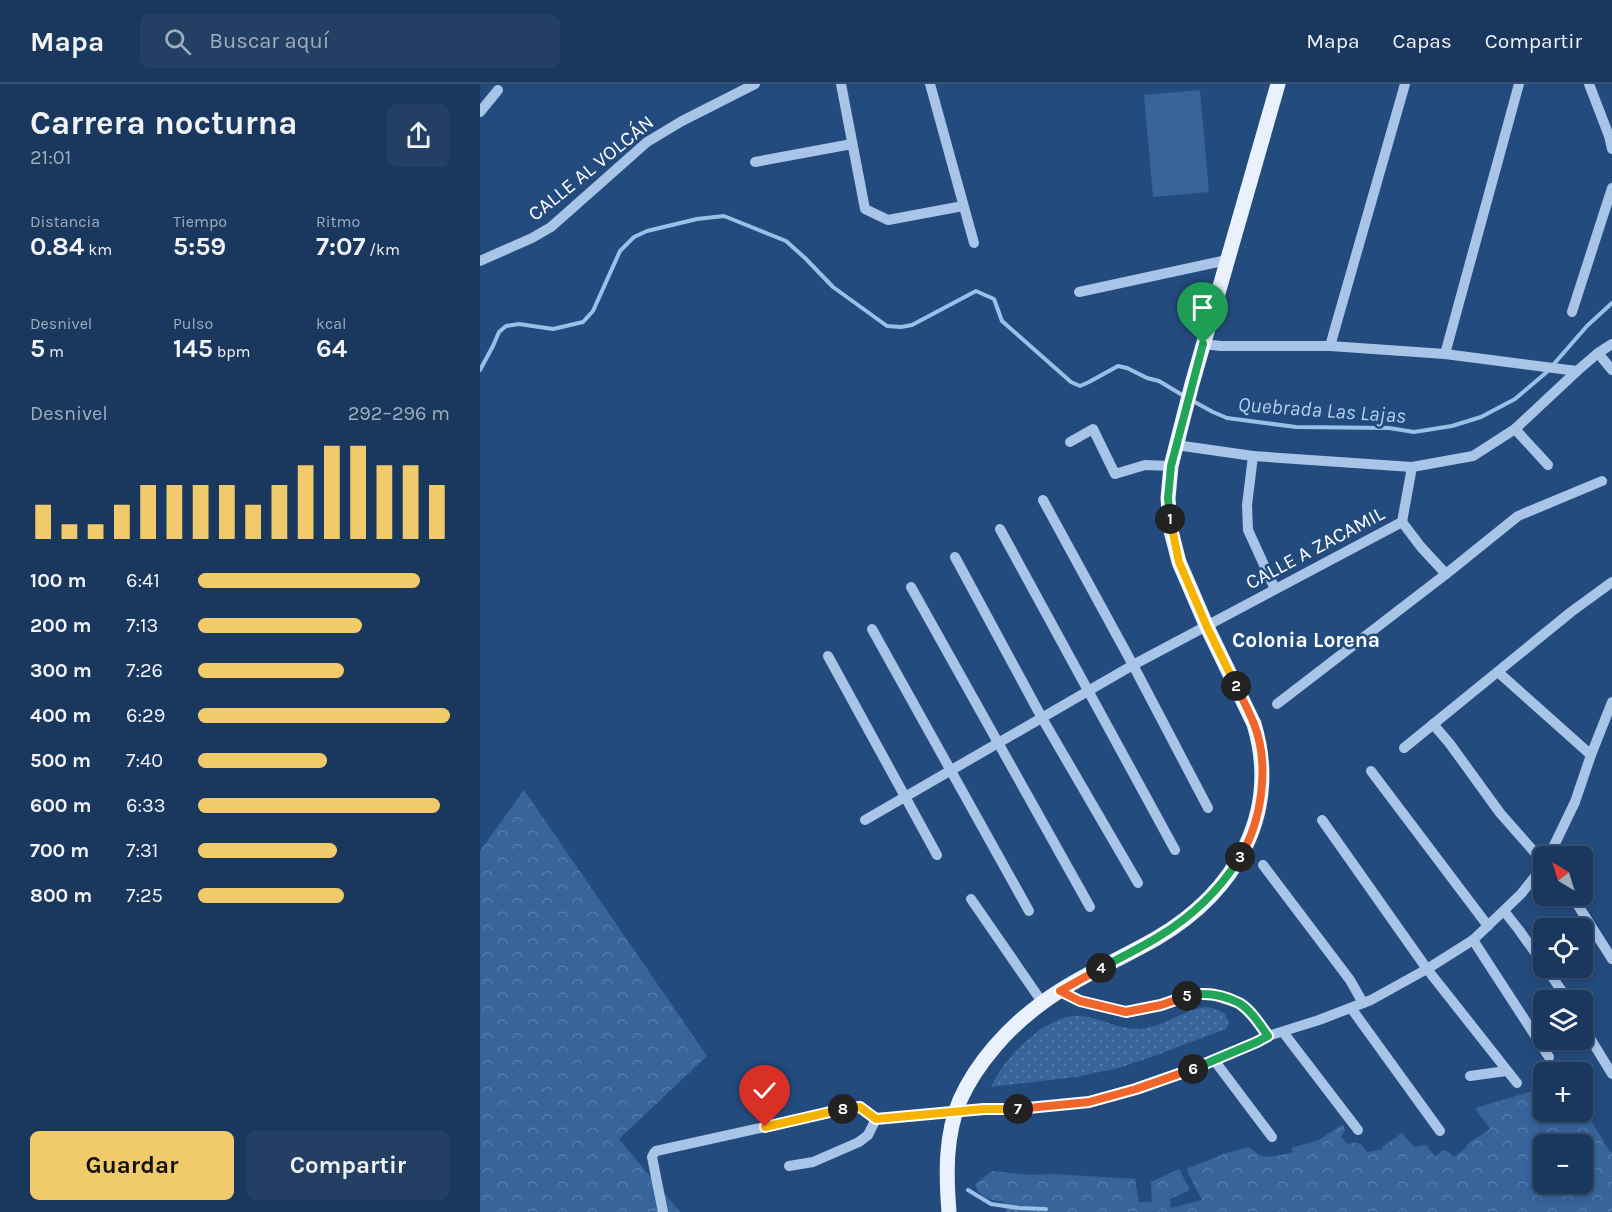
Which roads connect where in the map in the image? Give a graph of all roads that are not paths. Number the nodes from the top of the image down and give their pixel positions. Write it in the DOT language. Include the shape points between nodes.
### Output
graph roads {
  1 [pos="755,84"];
  2 [pos="841,84"];
  3 [pos="930,84"];
  4 [pos="1278,84"];
  5 [pos="1405,84"];
  6 [pos="1519,84"];
  7 [pos="1589,84"];
  8 [pos="498,90"];
  9 [pos="480,112"];
  10 [pos="852,144"];
  11 [pos="1612,149"];
  12 [pos="754,162"];
  13 [pos="1612,188"];
  14 [pos="963,206"];
  15 [pos="974,243"];
  16 [pos="1227,260"];
  17 [pos="480,261"];
  18 [pos="1079,292"];
  19 [pos="1572,312"];
  20 [pos="1203,344"];
  21 [pos="1612,344"];
  22 [pos="1330,346"];
  23 [pos="1598,353"];
  24 [pos="1445,354"];
  25 [pos="1612,370"];
  26 [pos="1577,371"];
  27 [pos="1515,429"];
  28 [pos="1070,442"];
  29 [pos="1176,445"];
  30 [pos="1253,456"];
  31 [pos="1548,465"];
  32 [pos="1171,466"];
  33 [pos="1412,467"];
  34 [pos="1602,481"];
  35 [pos="1043,500"];
  36 [pos="1402,522"];
  37 [pos="1000,529"];
  38 [pos="955,557"];
  39 [pos="1446,574"];
  40 [pos="1612,582"];
  41 [pos="911,587"];
  42 [pos="1275,589"];
  43 [pos="1207,627"];
  44 [pos="872,629"];
  45 [pos="828,656"];
  46 [pos="1133,665"];
  47 [pos="1498,672"];
  48 [pos="1088,691"];
  49 [pos="1612,702"];
  50 [pos="1277,704"];
  51 [pos="1042,718"];
  52 [pos="1609,720"];
  53 [pos="1433,724"];
  54 [pos="998,743"];
  55 [pos="1404,748"];
  56 [pos="1591,755"];
  57 [pos="950,771"];
  58 [pos="1371,771"];
  59 [pos="905,797"];
  60 [pos="1208,808"];
  61 [pos="865,820"];
  62 [pos="1322,820"];
  63 [pos="1554,846"];
  64 [pos="1175,850"];
  65 [pos="1533,851"];
  66 [pos="937,855"];
  67 [pos="1263,865"];
  68 [pos="1533,878"];
  69 [pos="1138,884"];
  70 [pos="971,899"];
  71 [pos="1578,906"];
  72 [pos="1090,907"];
  73 [pos="1029,911"];
  74 [pos="1504,911"];
  75 [pos="1488,926"];
  76 [pos="1473,940"];
  77 [pos="1533,949"];
  78 [pos="1612,959"];
  79 [pos="1427,969"];
  80 [pos="1060,991"];
  81 [pos="1042,1002"];
  82 [pos="1363,1003"];
  83 [pos="1352,1008"];
  84 [pos="1283,1032"];
  85 [pos="1268,1036"];
  86 [pos="1593,1043"];
  87 [pos="1549,1057"];
  88 [pos="1214,1060"];
  89 [pos="1506,1071"];
  90 [pos="1612,1074"];
  91 [pos="1470,1076"];
  92 [pos="1517,1083"];
  93 [pos="876,1119"];
  94 [pos="1358,1130"];
  95 [pos="1440,1131"];
  96 [pos="1272,1137"];
  97 [pos="789,1166"];
  98 [pos="663,1212"];
  99 [pos="949,1212"];
  1 -- 17 [label="street, CALLE AL VOLCÁN" via="647,142 551,227"];
  2 -- 10 [label="street"];
  3 -- 14 [label="street"];
  4 -- 16 [label="main road"];
  5 -- 22 [label="street"];
  6 -- 24 [label="street"];
  7 -- 11 [label="street"];
  8 -- 9 [label="street"];
  10 -- 12 [label="street"];
  10 -- 14 [label="street" via="865,209 888,220"];
  13 -- 19 [label="street"];
  14 -- 15 [label="street"];
  16 -- 18 [label="street"];
  16 -- 20 [label="main road"];
  20 -- 22 [label="street"];
  20 -- 29 [label="main road"];
  21 -- 23 [label="street"];
  22 -- 24 [label="street"];
  23 -- 25 [label="street"];
  23 -- 26 [label="street"];
  24 -- 26 [label="street"];
  26 -- 27 [label="street"];
  27 -- 31 [label="street"];
  27 -- 33 [label="street" via="1473,456"];
  28 -- 32 [label="street" via="1093,429 1115,474 1145,465"];
  29 -- 30 [label="street"];
  29 -- 32 [label="main road"];
  30 -- 33 [label="street"];
  30 -- 42 [label="street" via="1248,530"];
  32 -- 43 [label="main road" via="1170,527 1179,562"];
  33 -- 36 [label="street, CALLE A ZACAMIL"];
  34 -- 39 [label="street" via="1518,516"];
  35 -- 46 [label="street"];
  36 -- 39 [label="street"];
  36 -- 42 [label="street, CALLE A ZACAMIL"];
  37 -- 48 [label="street"];
  38 -- 51 [label="street"];
  39 -- 50 [label="street"];
  40 -- 47 [label="street"];
  41 -- 54 [label="street"];
  42 -- 43 [label="street, CALLE A ZACAMIL"];
  43 -- 46 [label="street, CALLE A ZACAMIL"];
  43 -- 80 [label="main road" via="1259,740 1262,792 1247,845 1231,872 1189,914 1158,937"];
  44 -- 57 [label="street"];
  45 -- 59 [label="street"];
  46 -- 48 [label="street, CALLE A ZACAMIL"];
  46 -- 60 [label="street"];
  47 -- 53 [label="street"];
  47 -- 56 [label="street"];
  48 -- 51 [label="street, CALLE A ZACAMIL"];
  48 -- 64 [label="street"];
  49 -- 52 [label="street"];
  51 -- 54 [label="street, CALLE A ZACAMIL"];
  51 -- 69 [label="street"];
  52 -- 56 [label="street"];
  53 -- 55 [label="street"];
  53 -- 65 [label="street"];
  54 -- 57 [label="street, CALLE A ZACAMIL"];
  54 -- 72 [label="street"];
  56 -- 63 [label="street"];
  57 -- 59 [label="street, CALLE A ZACAMIL"];
  57 -- 73 [label="street"];
  58 -- 75 [label="street"];
  59 -- 61 [label="street, CALLE A ZACAMIL"];
  59 -- 66 [label="street"];
  62 -- 79 [label="street"];
  67 -- 82 [label="street"];
  68 -- 74 [label="street"];
  70 -- 81 [label="street"];
  71 -- 78 [label="street"];
  74 -- 75 [label="street"];
  74 -- 77 [label="street"];
  75 -- 76 [label="street"];
  76 -- 79 [label="street"];
  76 -- 87 [label="street"];
  79 -- 82 [label="street"];
  79 -- 89 [label="street"];
  80 -- 81 [label="main road"];
  80 -- 85 [label="street" via="1080,1001 1126,1012 1209,994 1240,1004"];
  81 -- 99 [label="main road" via="998,1042 960,1100 947,1157"];
  82 -- 83 [label="street"];
  83 -- 84 [label="street"];
  83 -- 95 [label="street"];
  84 -- 85 [label="street"];
  84 -- 94 [label="street"];
  85 -- 88 [label="street"];
  86 -- 90 [label="street"];
  88 -- 93 [label="street, bridge" via="1089,1102"];
  88 -- 96 [label="street"];
  89 -- 91 [label="street"];
  89 -- 92 [label="street"];
  93 -- 97 [label="street" via="860,1142 813,1162"];
  93 -- 98 [label="street" via="855,1107 656,1151 652,1157"];
}
